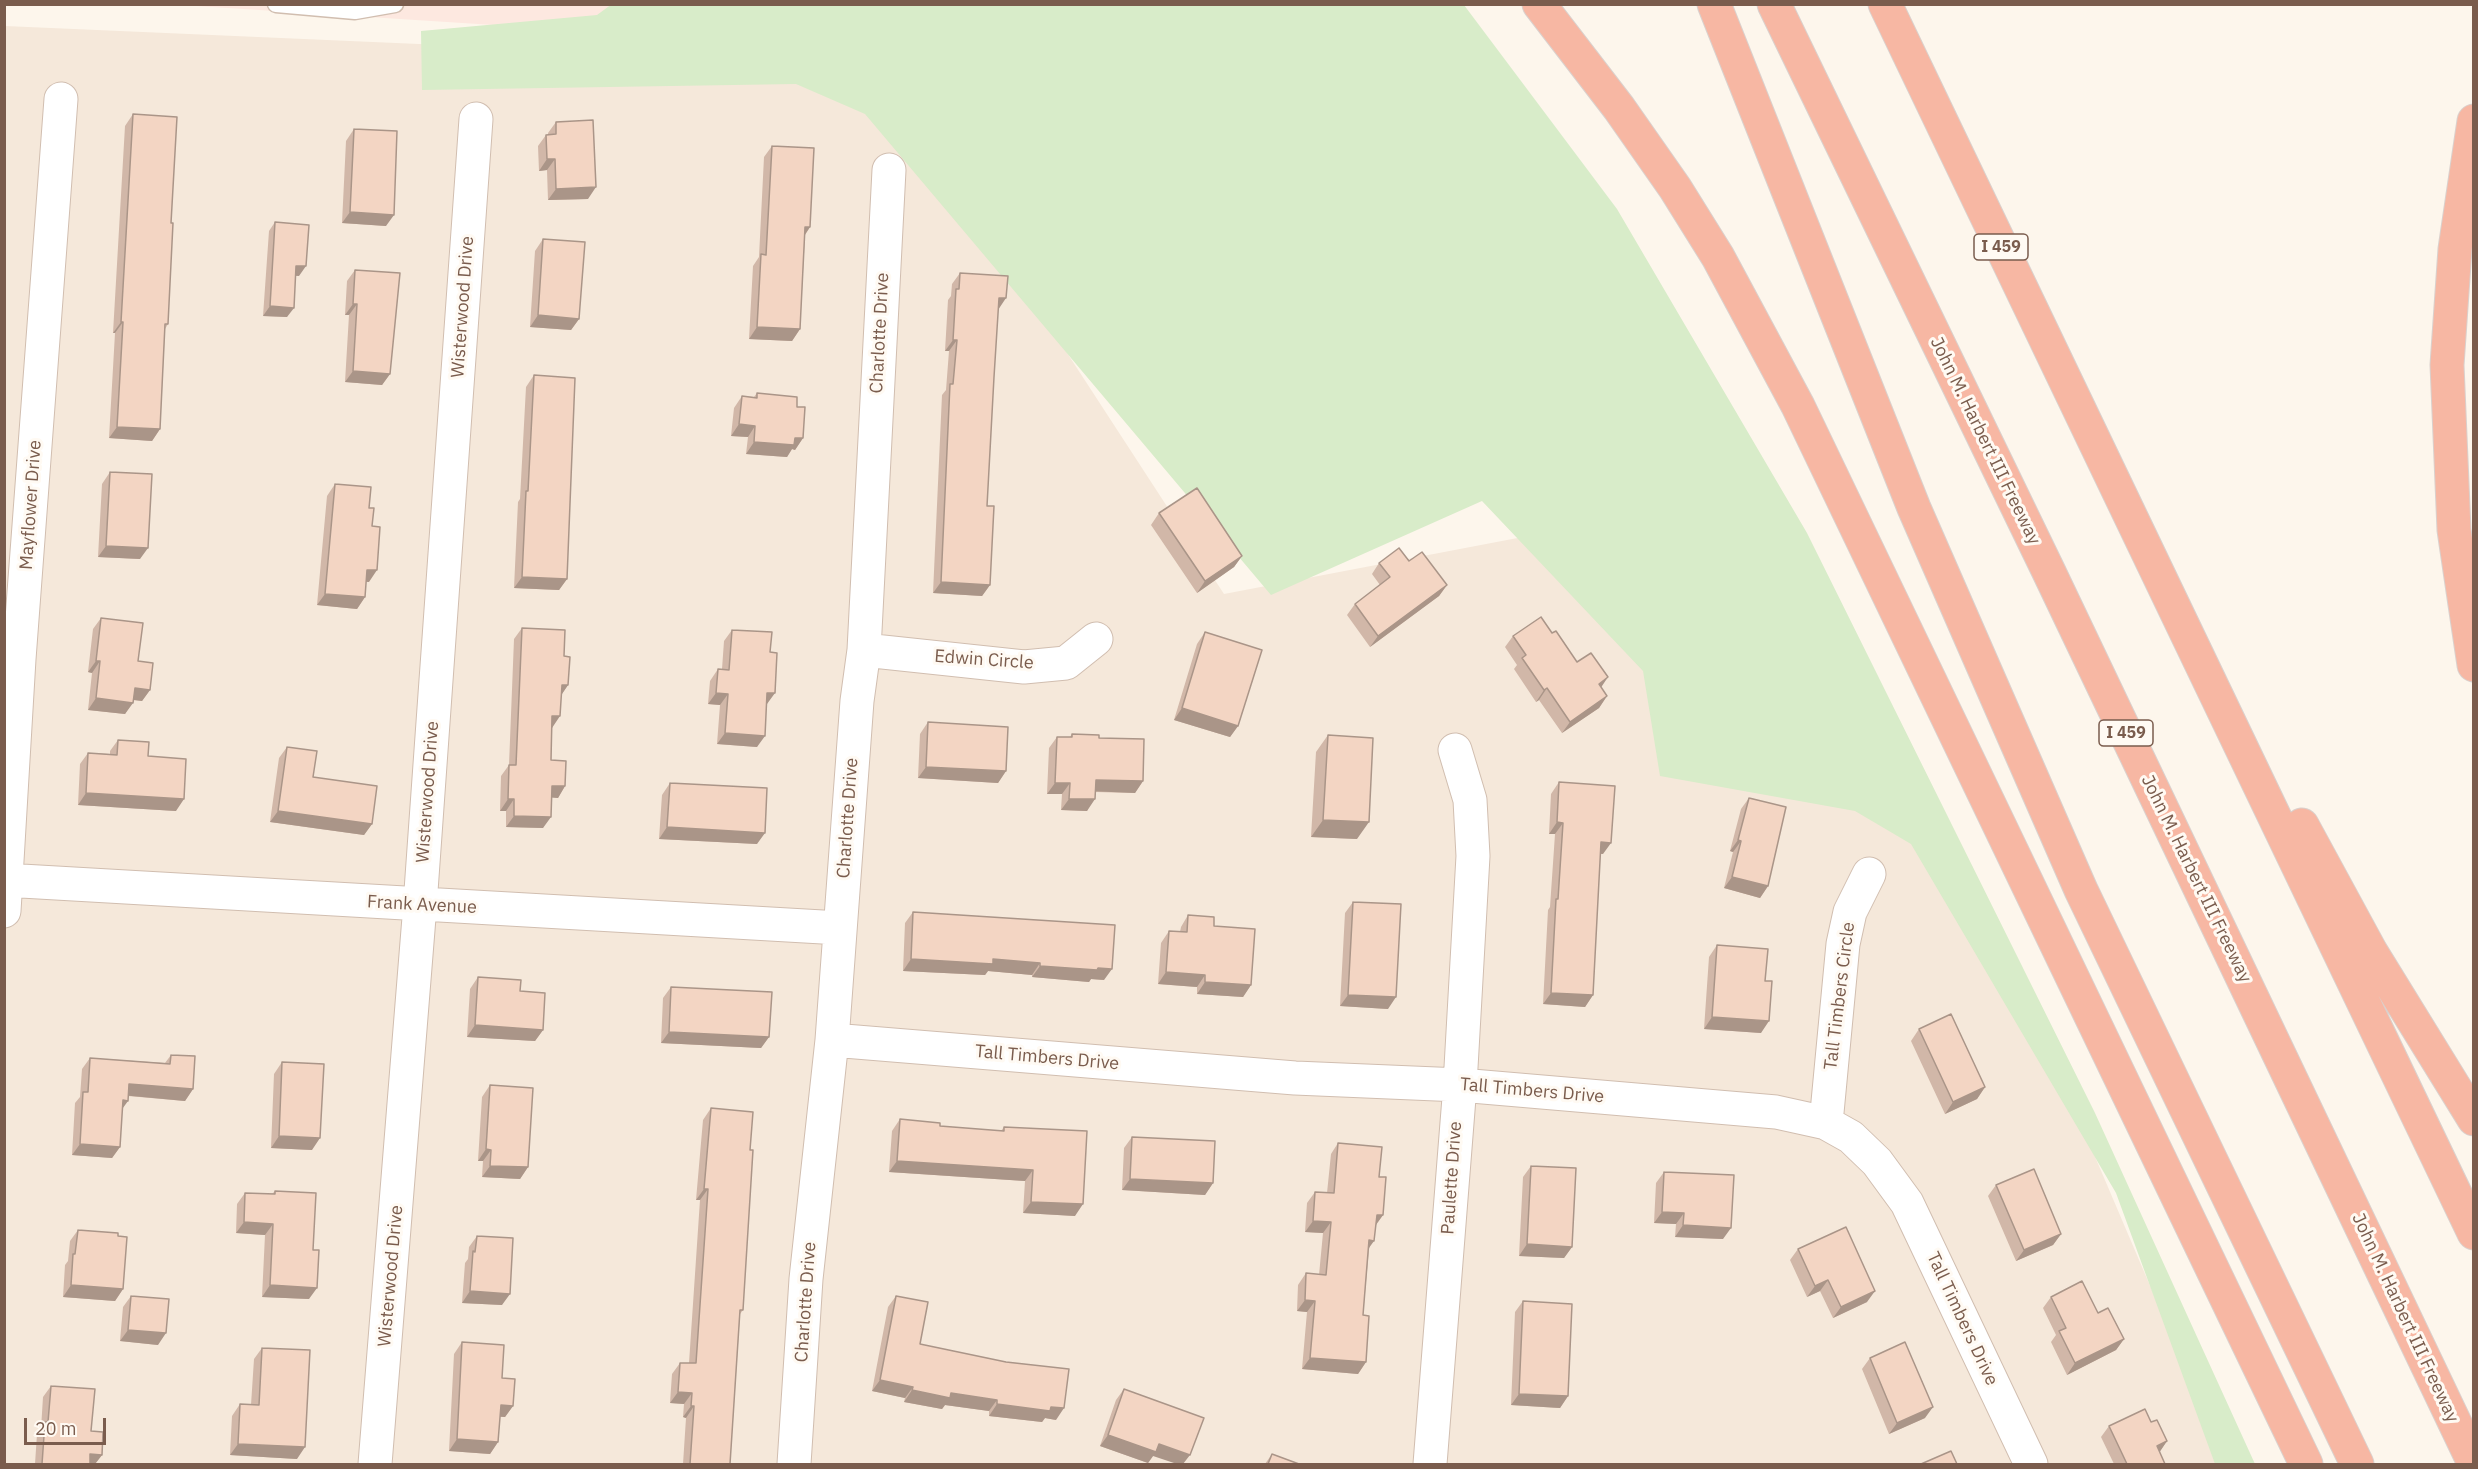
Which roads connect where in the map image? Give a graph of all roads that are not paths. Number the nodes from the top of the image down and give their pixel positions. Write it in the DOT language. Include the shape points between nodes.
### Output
graph roads {
  1 [pos="276,4"];
  2 [pos="395,4"];
  3 [pos="1539,4"];
  4 [pos="1714,4"];
  5 [pos="1774,4"];
  6 [pos="1885,4"];
  7 [pos="61,99"];
  8 [pos="476,119"];
  9 [pos="2474,121"];
  10 [pos="889,170"];
  11 [pos="2118,489"];
  12 [pos="1096,639"];
  13 [pos="864,650"];
  14 [pos="2474,665"];
  15 [pos="1455,750"];
  16 [pos="1869,874"];
  17 [pos="6,890"];
  18 [pos="420,905"];
  19 [pos="840,928"];
  20 [pos="832,1040"];
  21 [pos="1460,1084"];
  22 [pos="2474,1119"];
  23 [pos="1826,1123"];
  24 [pos="2474,1233"];
  25 [pos="2474,1463"];
  26 [pos="375,1464"];
  27 [pos="795,1464"];
  28 [pos="1430,1464"];
  29 [pos="2031,1464"];
  30 [pos="2306,1464"];
  31 [pos="2357,1464"];
  1 -- 2 [label="lane" via="355,10"];
  3 -- 30 [label="highway" via="1675,188 1718,257 1798,406"];
  4 -- 31 [label="highway" via="1914,508 2072,868"];
  5 -- 25 [label="highway, John M. Harbert III Freeway / I 459"];
  6 -- 11 [label="highway, I 459"];
  7 -- 17 [label="street, Mayflower Drive"];
  8 -- 18 [label="street, Wisterwood Drive"];
  9 -- 14 [label="highway" via="2455,249 2447,365 2454,530"];
  10 -- 13 [label="street, Charlotte Drive"];
  11 -- 22 [label="highway" via="2371,952"];
  11 -- 24 [label="highway, I 459"];
  12 -- 13 [label="street, Edwin Circle" via="1066,663 1024,667"];
  13 -- 19 [label="street, Charlotte Drive"];
  15 -- 21 [label="street, Paulette Drive" via="1470,800 1473,856"];
  16 -- 23 [label="street, Tall Timbers Circle" via="1850,912 1844,944"];
  17 -- 18 [label="street, Frank Avenue"];
  18 -- 19 [label="street, Frank Avenue"];
  18 -- 26 [label="street, Wisterwood Drive"];
  19 -- 20 [label="street, Charlotte Drive"];
  20 -- 21 [label="street, Tall Timbers Drive" via="1295,1078"];
  20 -- 27 [label="street, Charlotte Drive" via="806,1279"];
  21 -- 23 [label="street, Tall Timbers Drive" via="1776,1112"];
  21 -- 28 [label="street, Paulette Drive"];
  23 -- 29 [label="street, Tall Timbers Drive" via="1851,1137 1877,1162 1907,1203"];
}
